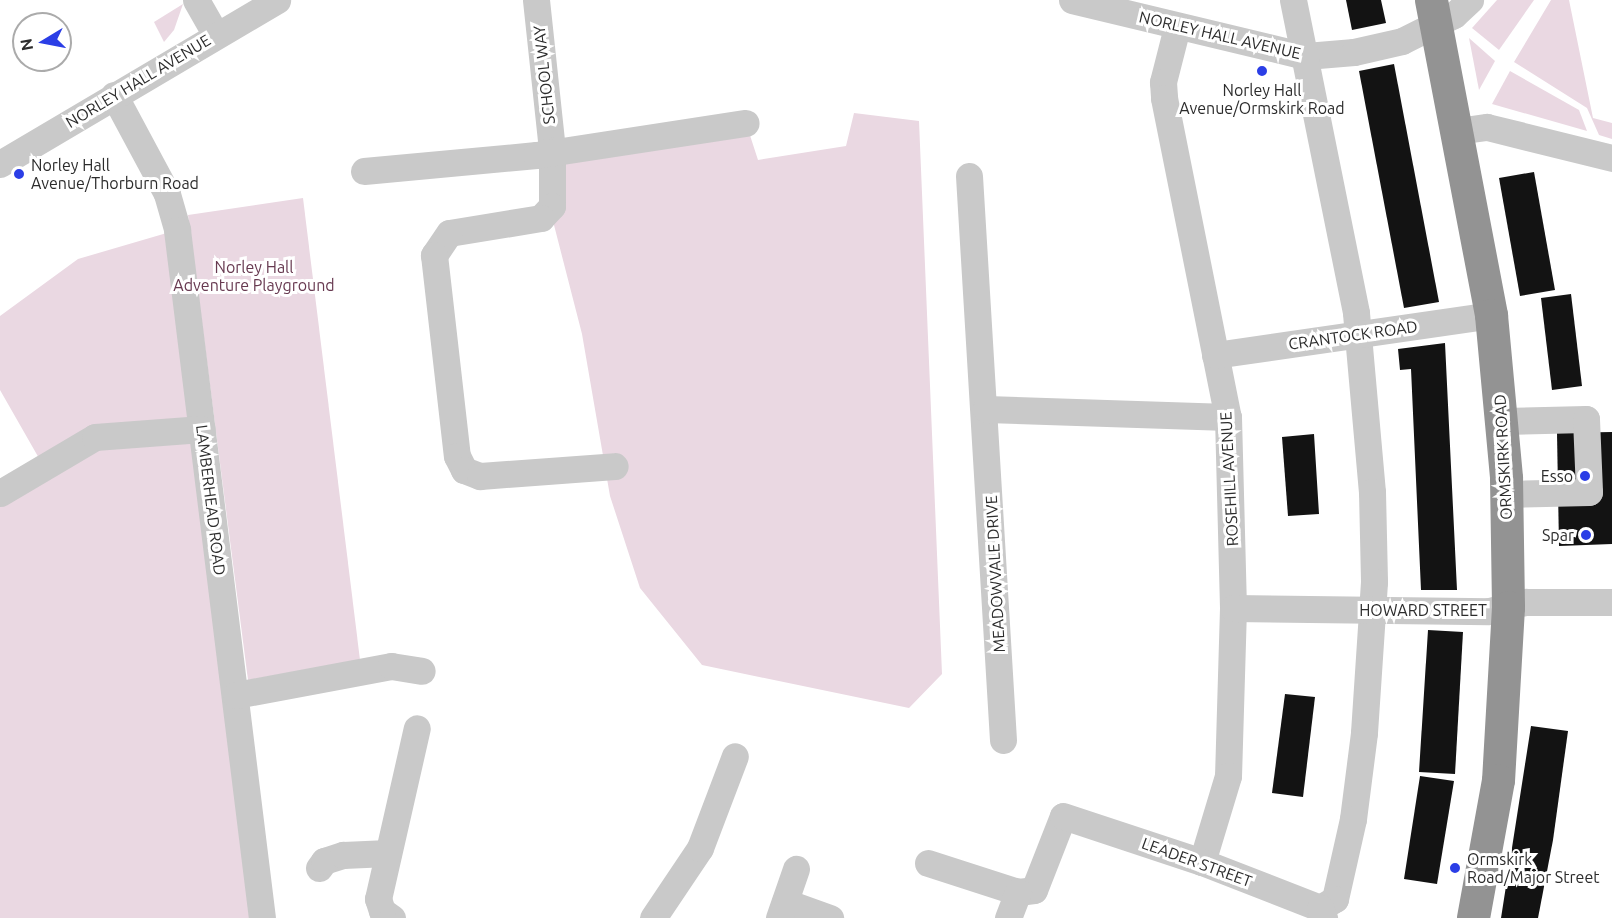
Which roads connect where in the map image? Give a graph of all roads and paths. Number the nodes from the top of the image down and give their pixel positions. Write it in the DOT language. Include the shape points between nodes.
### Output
graph roads {
  1 [pos="196,0"];
  2 [pos="277,0"];
  3 [pos="536,0"];
  4 [pos="1072,0"];
  5 [pos="1293,0"];
  6 [pos="1470,0"];
  7 [pos="1434,13"];
  8 [pos="1177,27"];
  9 [pos="216,35"];
  10 [pos="1306,56"];
  11 [pos="114,95"];
  12 [pos="746,123"];
  13 [pos="1458,131"];
  14 [pos="552,150"];
  15 [pos="1612,158"];
  16 [pos="0,164"];
  17 [pos="364,171"];
  18 [pos="969,176"];
  19 [pos="1491,315"];
  20 [pos="1357,334"];
  21 [pos="1215,355"];
  22 [pos="986,409"];
  23 [pos="1228,417"];
  24 [pos="1503,421"];
  25 [pos="202,429"];
  26 [pos="615,466"];
  27 [pos="0,493"];
  28 [pos="1506,494"];
  29 [pos="1612,602"];
  30 [pos="1508,607"];
  31 [pos="1233,608"];
  32 [pos="1372,611"];
  33 [pos="422,671"];
  34 [pos="236,695"];
  35 [pos="417,728"];
  36 [pos="1003,740"];
  37 [pos="735,756"];
  38 [pos="388,853"];
  39 [pos="928,862"];
  40 [pos="1203,862"];
  41 [pos="319,868"];
  42 [pos="796,869"];
  43 [pos="1018,892"];
  44 [pos="782,910"];
  45 [pos="1322,913"];
  46 [pos="262,918"];
  47 [pos="392,918"];
  48 [pos="653,918"];
  49 [pos="830,918"];
  50 [pos="1008,918"];
  51 [pos="1473,918"];
  1 -- 9 [label="street"];
  2 -- 9 [label="street, NORLEY HALL AVENUE"];
  3 -- 14 [label="street, SCHOOL WAY"];
  4 -- 8 [label="street, NORLEY HALL AVENUE"];
  5 -- 10 [label="street"];
  6 -- 7 [label="street, NORLEY HALL AVENUE"];
  7 -- 10 [label="street, NORLEY HALL AVENUE" via="1387,45"];
  7 -- 13 [label="highway, ORMSKIRK ROAD"];
  8 -- 10 [label="street, NORLEY HALL AVENUE"];
  8 -- 21 [label="street, ROSEHILL AVENUE" via="1163,82 1164,98"];
  9 -- 11 [label="street, NORLEY HALL AVENUE"];
  10 -- 20 [label="street"];
  11 -- 16 [label="street, NORLEY HALL AVENUE"];
  11 -- 25 [label="street, LAMBERHEAD ROAD" via="167,194 172,212"];
  12 -- 14 [label="street"];
  13 -- 15 [label="street" via="1486,127"];
  13 -- 19 [label="highway, ORMSKIRK ROAD"];
  14 -- 17 [label="street" via="536,155"];
  14 -- 26 [label="street, SCHOOL WAY" via="555,195 547,214 531,220 458,230 443,238 434,255 457,456 464,471 480,476"];
  18 -- 22 [label="street, MEADOWVALE DRIVE"];
  19 -- 20 [label="street, CRANTOCK ROAD"];
  19 -- 24 [label="highway, ORMSKIRK ROAD"];
  20 -- 21 [label="street, CRANTOCK ROAD"];
  20 -- 32 [label="street" via="1372,492"];
  21 -- 23 [label="street, ROSEHILL AVENUE"];
  22 -- 23 [label="street"];
  22 -- 36 [label="street, MEADOWVALE DRIVE"];
  23 -- 31 [label="street, ROSEHILL AVENUE"];
  24 -- 28 [label="highway, ORMSKIRK ROAD"];
  24 -- 28 [label="street" via="1586,419 1589,492"];
  25 -- 27 [label="street" via="95,437"];
  25 -- 34 [label="street, LAMBERHEAD ROAD"];
  28 -- 30 [label="highway, ORMSKIRK ROAD"];
  29 -- 30 [label="street, HOWARD STREET" via="1526,602"];
  30 -- 32 [label="street, HOWARD STREET" via="1489,611"];
  30 -- 51 [label="highway, ORMSKIRK ROAD" via="1498,780"];
  31 -- 32 [label="street, HOWARD STREET"];
  31 -- 40 [label="street, ROSEHILL AVENUE" via="1228,776"];
  32 -- 45 [label="street" via="1353,819 1335,899"];
  33 -- 34 [label="street" via="391,666"];
  34 -- 46 [label="street, LAMBERHEAD ROAD"];
  35 -- 38 [label="street"];
  37 -- 48 [label="street" via="700,848"];
  38 -- 41 [label="street" via="344,855 324,861"];
  38 -- 47 [label="street" via="378,899 382,910"];
  39 -- 43 [label="street"];
  40 -- 43 [label="street, LEADER STREET" via="1063,816 1034,890"];
  40 -- 45 [label="street, LEADER STREET"];
  42 -- 44 [label="street"];
  43 -- 50 [label="street"];
  44 -- 49 [label="street"];
}
